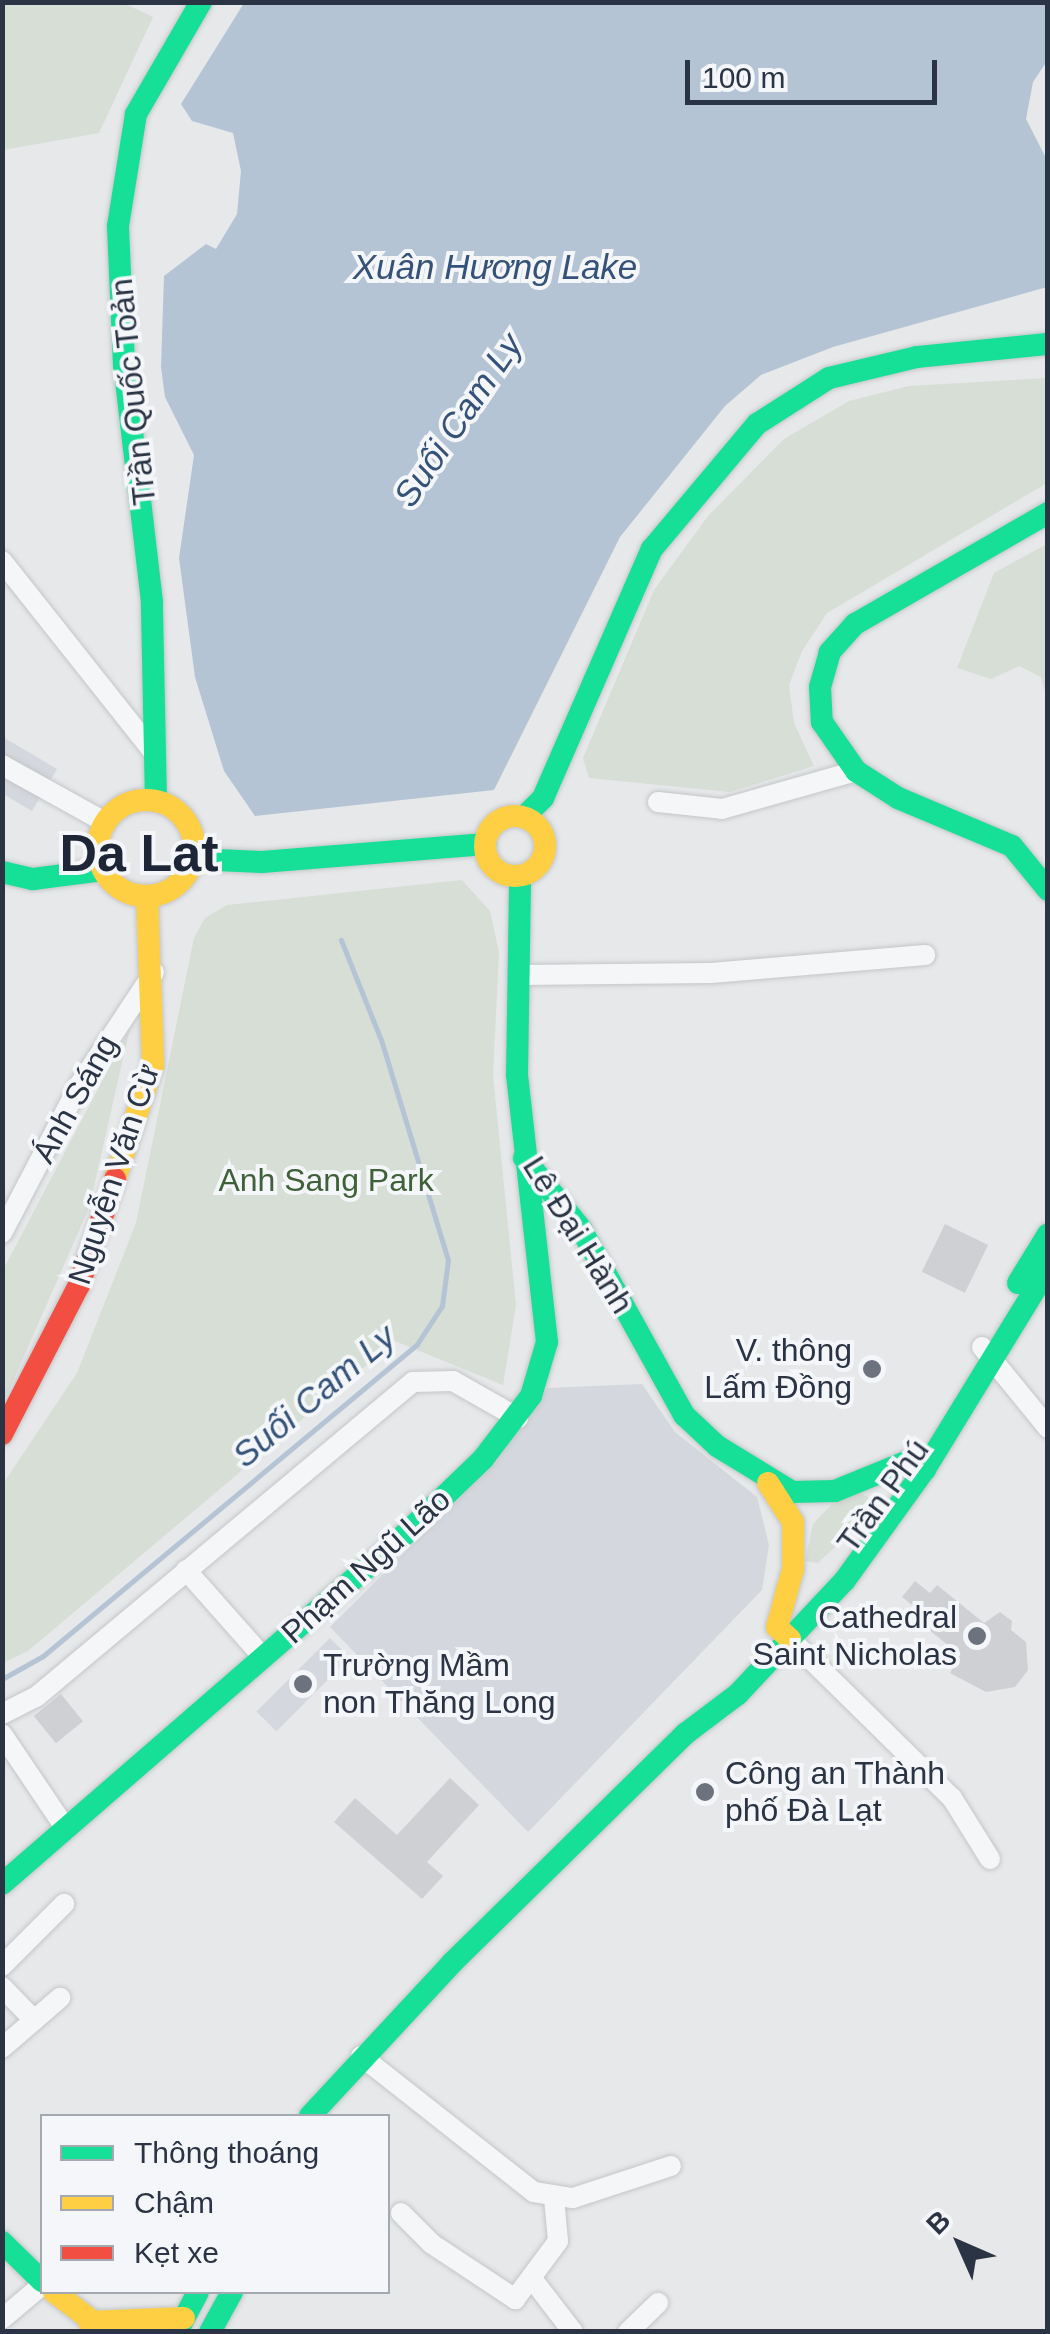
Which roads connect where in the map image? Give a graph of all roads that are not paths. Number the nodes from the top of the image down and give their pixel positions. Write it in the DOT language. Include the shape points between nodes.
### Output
graph roads {
  1 [pos="201,2"];
  2 [pos="1048,344"];
  3 [pos="1048,513"];
  4 [pos="2,561"];
  5 [pos="156,755"];
  6 [pos="2,765"];
  7 [pos="856,771"];
  8 [pos="156,801"];
  9 [pos="658,802"];
  10 [pos="524,817"];
  11 [pos="105,822"];
  12 [pos="486,844"];
  13 [pos="192,859"];
  14 [pos="102,870"];
  15 [pos="2,872"];
  16 [pos="520,876"];
  17 [pos="1048,890"];
  18 [pos="148,896"];
  19 [pos="925,955"];
  20 [pos="156,970"];
  21 [pos="520,975"];
  22 [pos="523,1156"];
  23 [pos="2,1233"];
  24 [pos="1048,1234"];
  25 [pos="1048,1268"];
  26 [pos="987,1354"];
  27 [pos="518,1418"];
  28 [pos="1048,1428"];
  29 [pos="2,1434"];
  30 [pos="918,1465"];
  31 [pos="767,1482"];
  32 [pos="186,1570"];
  33 [pos="783,1633"];
  34 [pos="263,1657"];
  35 [pos="2,1714"];
  36 [pos="2,1734"];
  37 [pos="66,1829"];
  38 [pos="990,1859"];
  39 [pos="2,1884"];
  40 [pos="64,1904"];
  41 [pos="2,1966"];
  42 [pos="2,1988"];
  43 [pos="60,1998"];
  44 [pos="34,2020"];
  45 [pos="2,2048"];
  46 [pos="361,2056"];
  47 [pos="312,2114"];
  48 [pos="670,2166"];
  49 [pos="554,2198"];
  50 [pos="401,2212"];
  51 [pos="2,2242"];
  52 [pos="533,2280"];
  53 [pos="40,2281"];
  54 [pos="40,2285"];
  55 [pos="56,2294"];
  56 [pos="197,2294"];
  57 [pos="231,2294"];
  58 [pos="658,2303"];
  59 [pos="2,2319"];
  60 [pos="180,2325"];
  61 [pos="98,2328"];
  62 [pos="213,2329"];
  63 [pos="573,2332"];
  64 [pos="628,2332"];
  1 -- 5 [label="main road, Trần Quốc Toản" via="136,114 118,226 124,365 152,602"];
  2 -- 10 [label="main road" via="917,356 829,378 757,424 652,550 543,798"];
  3 -- 7 [label="main road" via="897,593 830,652 820,687 822,722"];
  4 -- 5 [label="street"];
  5 -- 8 [label="main road, Trần Quốc Toản"];
  6 -- 11 [label="street"];
  7 -- 9 [label="street" via="737,806"];
  7 -- 17 [label="main road" via="898,798 1012,846"];
  8 -- 11 [label="main road" via="127,804"];
  8 -- 13 [label="main road" via="190,829"];
  10 -- 12 [label="main road" via="498,821"];
  10 -- 16 [label="main road" via="546,844 542,861"];
  11 -- 14 [label="main road" via="98,846"];
  12 -- 13 [label="main road" via="262,862"];
  12 -- 16 [label="main road" via="495,868"];
  13 -- 18 [label="main road" via="176,885"];
  14 -- 15 [label="main road" via="33,879"];
  14 -- 18 [label="main road" via="121,890"];
  16 -- 21 [label="main road, Lê Đại Hành"];
  18 -- 20 [label="main road, Nguyễn Văn Cừ"];
  19 -- 21 [label="street" via="728,972"];
  20 -- 23 [label="street, Ánh Sáng" via="80,1084"];
  20 -- 29 [label="main road, Nguyễn Văn Cừ" via="153,1064 133,1136 60,1331"];
  21 -- 22 [label="main road, Lê Đại Hành"];
  22 -- 27 [label="main road, Phạm Ngũ Lão" via="547,1342"];
  22 -- 31 [label="main road, Lê Đại Hành" via="582,1229 684,1415"];
  24 -- 26 [label="main road, Trần Phú"];
  25 -- 26 [label="main road, Trần Phú"];
  26 -- 28 [label="street"];
  26 -- 30 [label="main road, Trần Phú"];
  27 -- 32 [label="street" via="453,1381 413,1382"];
  27 -- 34 [label="main road, Phạm Ngũ Lão" via="403,1536"];
  30 -- 31 [label="main road, Lê Đại Hành" via="825,1493"];
  30 -- 33 [label="main road, Trần Phú"];
  31 -- 33 [label="main road, Lê Đại Hành" via="794,1522"];
  32 -- 34 [label="street"];
  32 -- 35 [label="street" via="36,1697"];
  33 -- 38 [label="street" via="952,1798"];
  33 -- 46 [label="main road, Trần Phú"];
  34 -- 37 [label="main road, Phạm Ngũ Lão"];
  36 -- 37 [label="street"];
  37 -- 39 [label="main road, Phạm Ngũ Lão"];
  40 -- 41 [label="street"];
  42 -- 44 [label="street"];
  43 -- 44 [label="street"];
  44 -- 45 [label="street"];
  46 -- 47 [label="main road, Trần Phú"];
  46 -- 49 [label="street" via="477,2154"];
  48 -- 49 [label="street"];
  49 -- 52 [label="street" via="558,2240"];
  50 -- 52 [label="street" via="505,2299"];
  51 -- 53 [label="main road"];
  52 -- 63 [label="street"];
  54 -- 59 [label="street"];
  55 -- 61 [label="main road"];
  56 -- 60 [label="main road"];
  57 -- 62 [label="main road"];
  58 -- 64 [label="street"];
  60 -- 61 [label="main road"];
}
